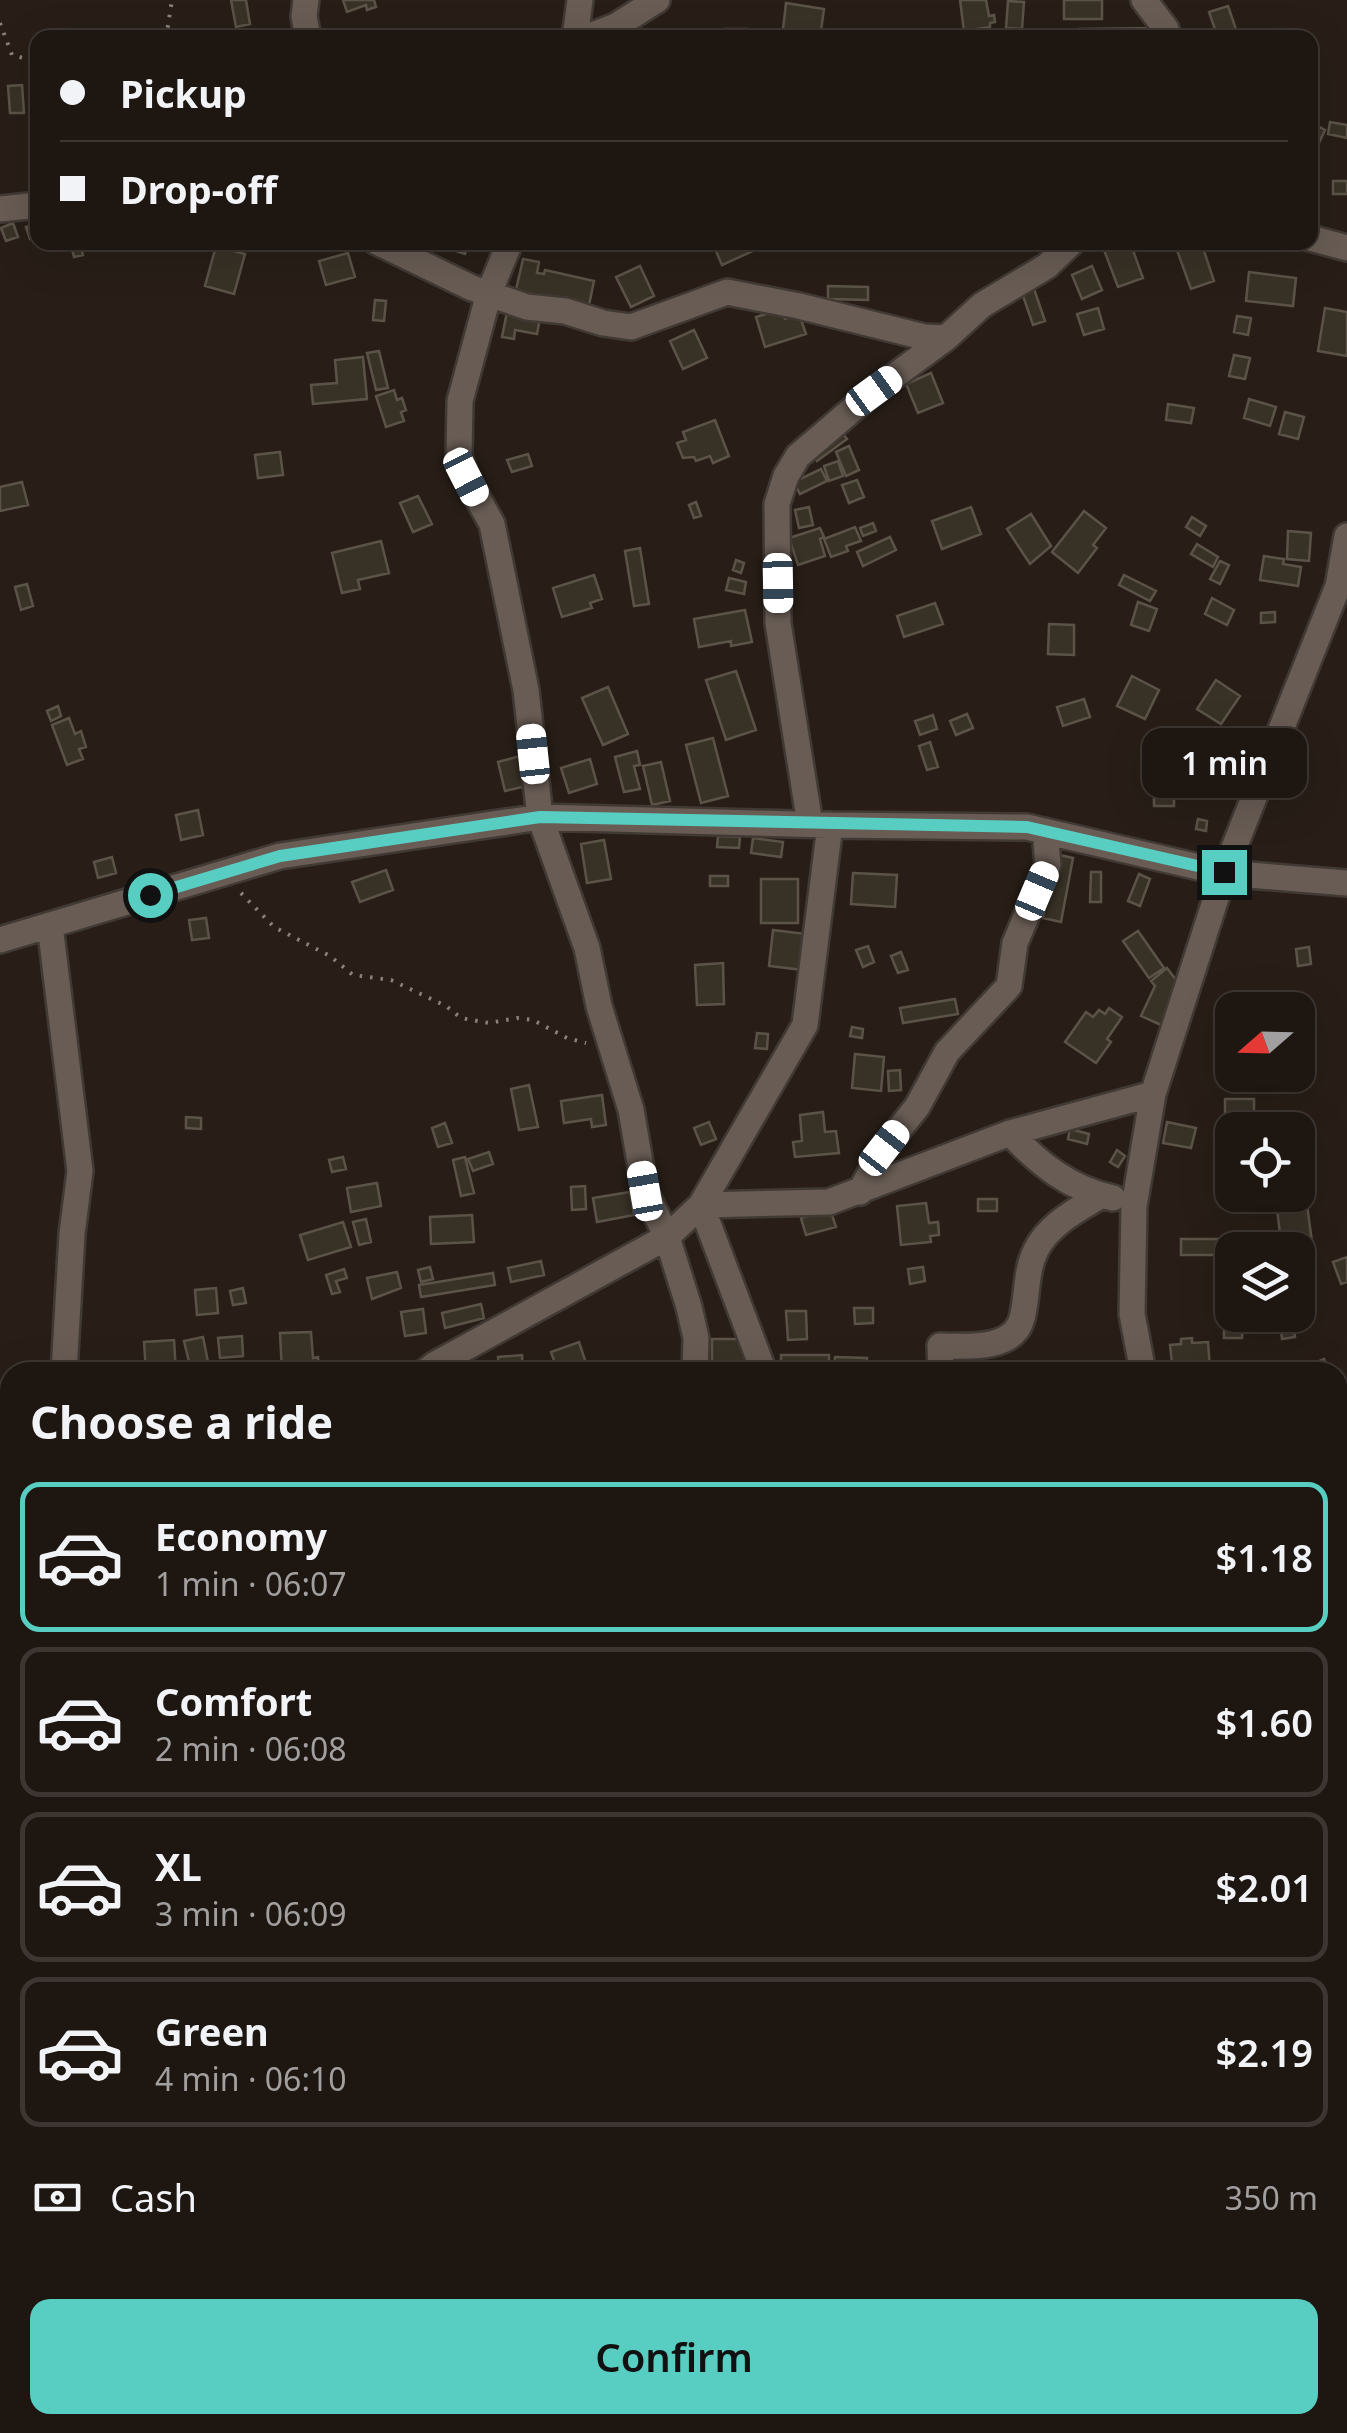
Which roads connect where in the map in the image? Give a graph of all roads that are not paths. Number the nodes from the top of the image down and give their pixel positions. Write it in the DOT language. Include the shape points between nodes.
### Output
graph roads {
  1 [pos="306,0"];
  2 [pos="580,0"];
  3 [pos="657,0"];
  4 [pos="1144,0"];
  5 [pos="307,30"];
  6 [pos="576,30"];
  7 [pos="606,30"];
  8 [pos="1166,30"];
  9 [pos="30,206"];
  10 [pos="0,209"];
  11 [pos="1318,240"];
  12 [pos="1347,248"];
  13 [pos="394,250"];
  14 [pos="507,250"];
  15 [pos="1064,250"];
  16 [pos="488,293"];
  17 [pos="946,338"];
  18 [pos="1347,536"];
  19 [pos="540,817"];
  20 [pos="820,825"];
  21 [pos="1045,831"];
  22 [pos="1224,872"];
  23 [pos="1347,883"];
  24 [pos="50,925"];
  25 [pos="0,940"];
  26 [pos="1152,1094"];
  27 [pos="1010,1133"];
  28 [pos="860,1192"];
  29 [pos="1100,1196"];
  30 [pos="701,1206"];
  31 [pos="1134,1206"];
  32 [pos="667,1238"];
  33 [pos="65,1362"];
  34 [pos="438,1362"];
  35 [pos="696,1362"];
  36 [pos="760,1362"];
  37 [pos="941,1362"];
  38 [pos="1141,1362"];
  1 -- 5 [label="street"];
  2 -- 6 [label="street"];
  3 -- 7 [label="street"];
  4 -- 8 [label="street"];
  9 -- 10 [label="street"];
  11 -- 12 [label="street"];
  13 -- 16 [label="street"];
  14 -- 16 [label="street"];
  15 -- 17 [label="street"];
  16 -- 17 [label="street" via="631,327 727,292"];
  16 -- 19 [label="street" via="460,401 459,456 492,524 526,690"];
  17 -- 20 [label="street" via="798,456 777,504 778,623"];
  18 -- 22 [label="street" via="1338,586"];
  19 -- 20 [label="street"];
  19 -- 24 [label="street" via="280,856"];
  19 -- 32 [label="street" via="587,948 632,1110 645,1191"];
  20 -- 21 [label="street"];
  20 -- 30 [label="street" via="806,1025"];
  21 -- 22 [label="street"];
  21 -- 28 [label="street" via="1048,864 1015,943 1009,986 948,1052"];
  22 -- 23 [label="street"];
  22 -- 26 [label="street"];
  24 -- 25 [label="street"];
  24 -- 33 [label="street" via="80,1172"];
  26 -- 27 [label="street"];
  26 -- 31 [label="street"];
  27 -- 28 [label="street"];
  27 -- 29 [label="street" via="1042,1167"];
  28 -- 30 [label="street" via="830,1202"];
  29 -- 31 [label="street"];
  29 -- 37 [label="street" via="1062,1219 1036,1250 1022,1322 992,1345 940,1346"];
  30 -- 32 [label="street"];
  30 -- 36 [label="street"];
  31 -- 38 [label="street" via="1132,1314"];
  32 -- 34 [label="street"];
  32 -- 35 [label="street" via="696,1338"];
}
